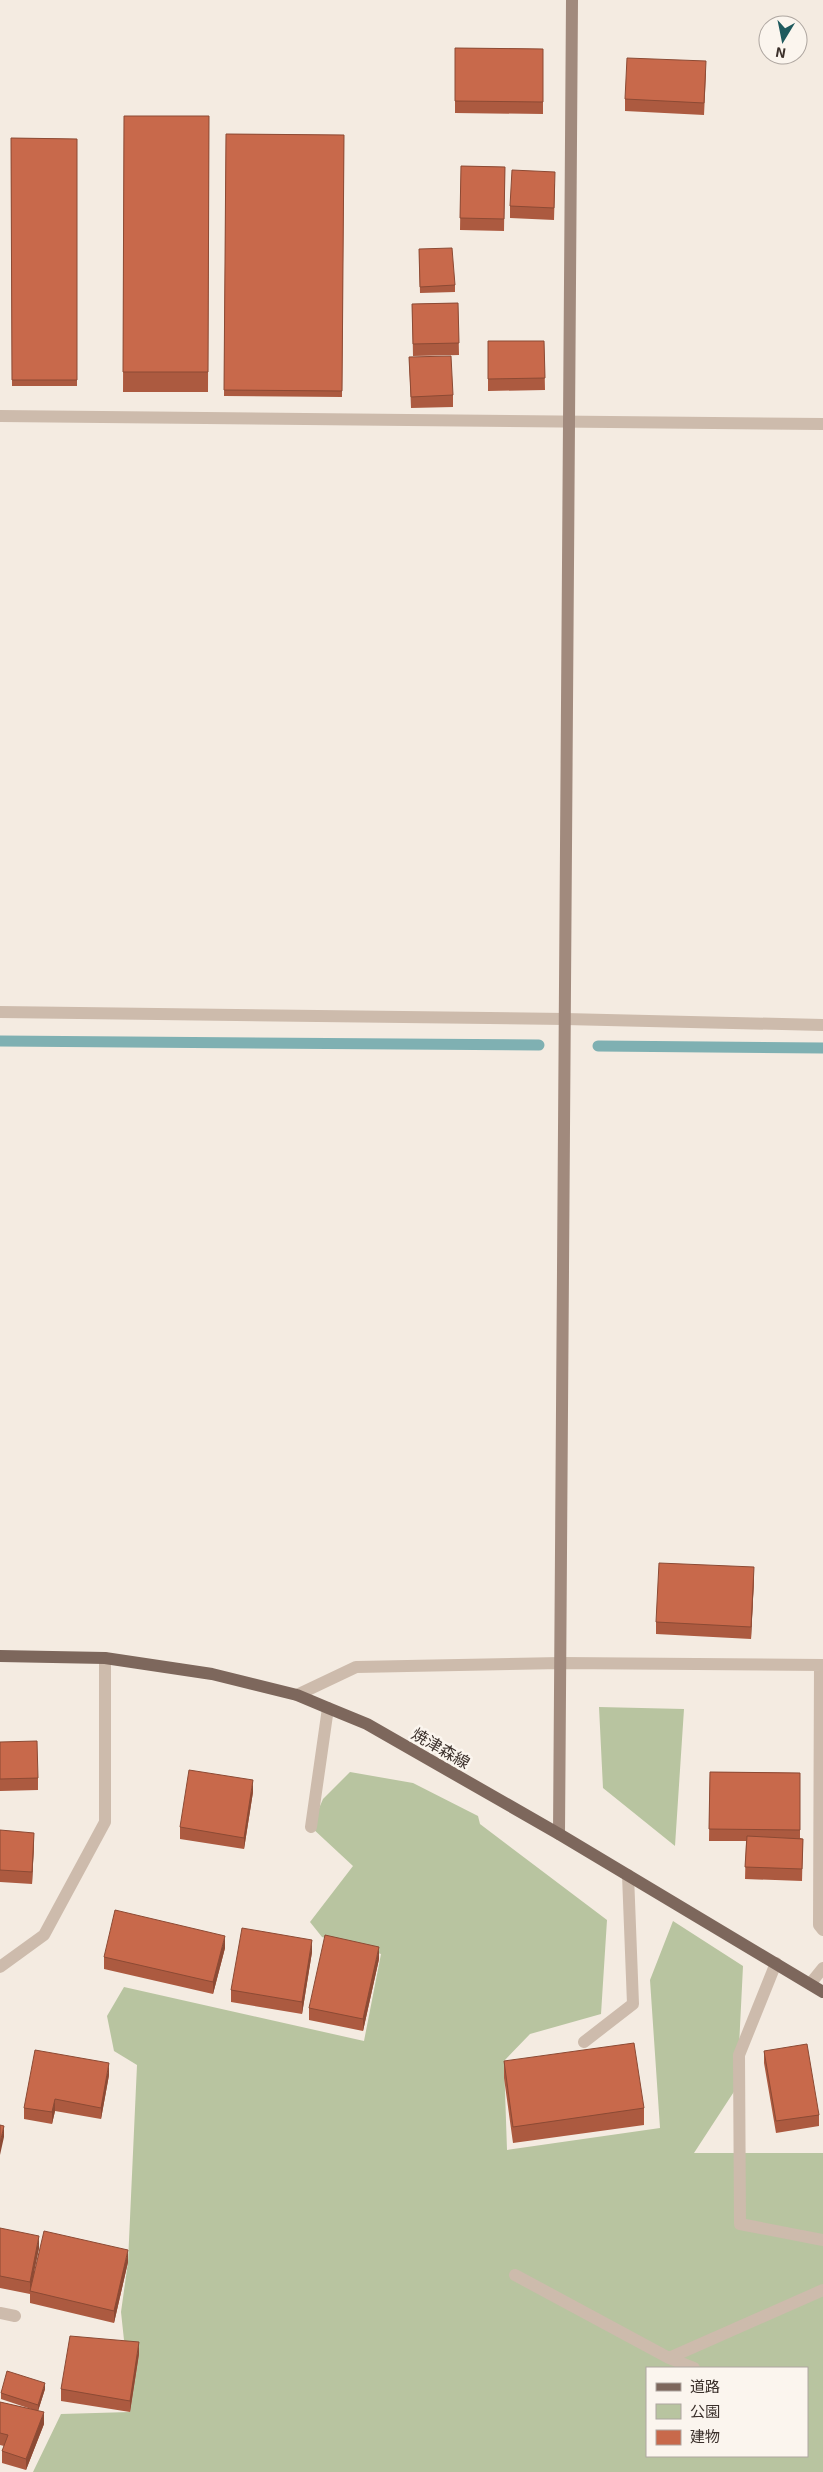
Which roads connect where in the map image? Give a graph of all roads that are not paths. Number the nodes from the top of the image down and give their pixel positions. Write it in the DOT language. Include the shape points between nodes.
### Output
graph roads {
  1 [pos="572,0"];
  2 [pos="0,416"];
  3 [pos="569,422"];
  4 [pos="823,424"];
  5 [pos="0,1012"];
  6 [pos="565,1019"];
  7 [pos="823,1025"];
  8 [pos="0,1656"];
  9 [pos="105,1658"];
  10 [pos="560,1663"];
  11 [pos="821,1665"];
  12 [pos="296,1695"];
  13 [pos="328,1708"];
  14 [pos="311,1827"];
  15 [pos="559,1834"];
  16 [pos="628,1875"];
  17 [pos="823,1930"];
  18 [pos="776,1964"];
  19 [pos="0,1967"];
  20 [pos="823,1968"];
  21 [pos="810,1984"];
  22 [pos="823,1992"];
  23 [pos="584,2042"];
  24 [pos="823,2240"];
  25 [pos="515,2275"];
  26 [pos="823,2290"];
  27 [pos="0,2312"];
  28 [pos="15,2316"];
  29 [pos="669,2358"];
  30 [pos="692,2367"];
  1 -- 3 [label="street"];
  2 -- 3 [label="street"];
  3 -- 4 [label="street"];
  3 -- 6 [label="street"];
  5 -- 6 [label="street"];
  6 -- 7 [label="street"];
  6 -- 10 [label="street"];
  8 -- 9 [label="main road, 焼津森線"];
  9 -- 12 [label="main road, 焼津森線" via="212,1674"];
  9 -- 19 [label="street" via="105,1822 44,1935"];
  10 -- 11 [label="street"];
  10 -- 12 [label="street" via="356,1667"];
  10 -- 15 [label="street"];
  11 -- 17 [label="street" via="819,1925"];
  12 -- 13 [label="main road, 焼津森線"];
  13 -- 14 [label="street"];
  13 -- 15 [label="main road, 焼津森線" via="367,1724"];
  15 -- 16 [label="main road, 焼津森線"];
  16 -- 18 [label="main road, 焼津森線"];
  16 -- 23 [label="street" via="633,2004"];
  18 -- 21 [label="main road, 焼津森線"];
  18 -- 24 [label="street" via="739,2055 740,2224"];
  20 -- 21 [label="street"];
  21 -- 22 [label="main road, 焼津森線"];
  25 -- 29 [label="street"];
  26 -- 29 [label="street"];
  27 -- 28 [label="street"];
  29 -- 30 [label="street"];
}
